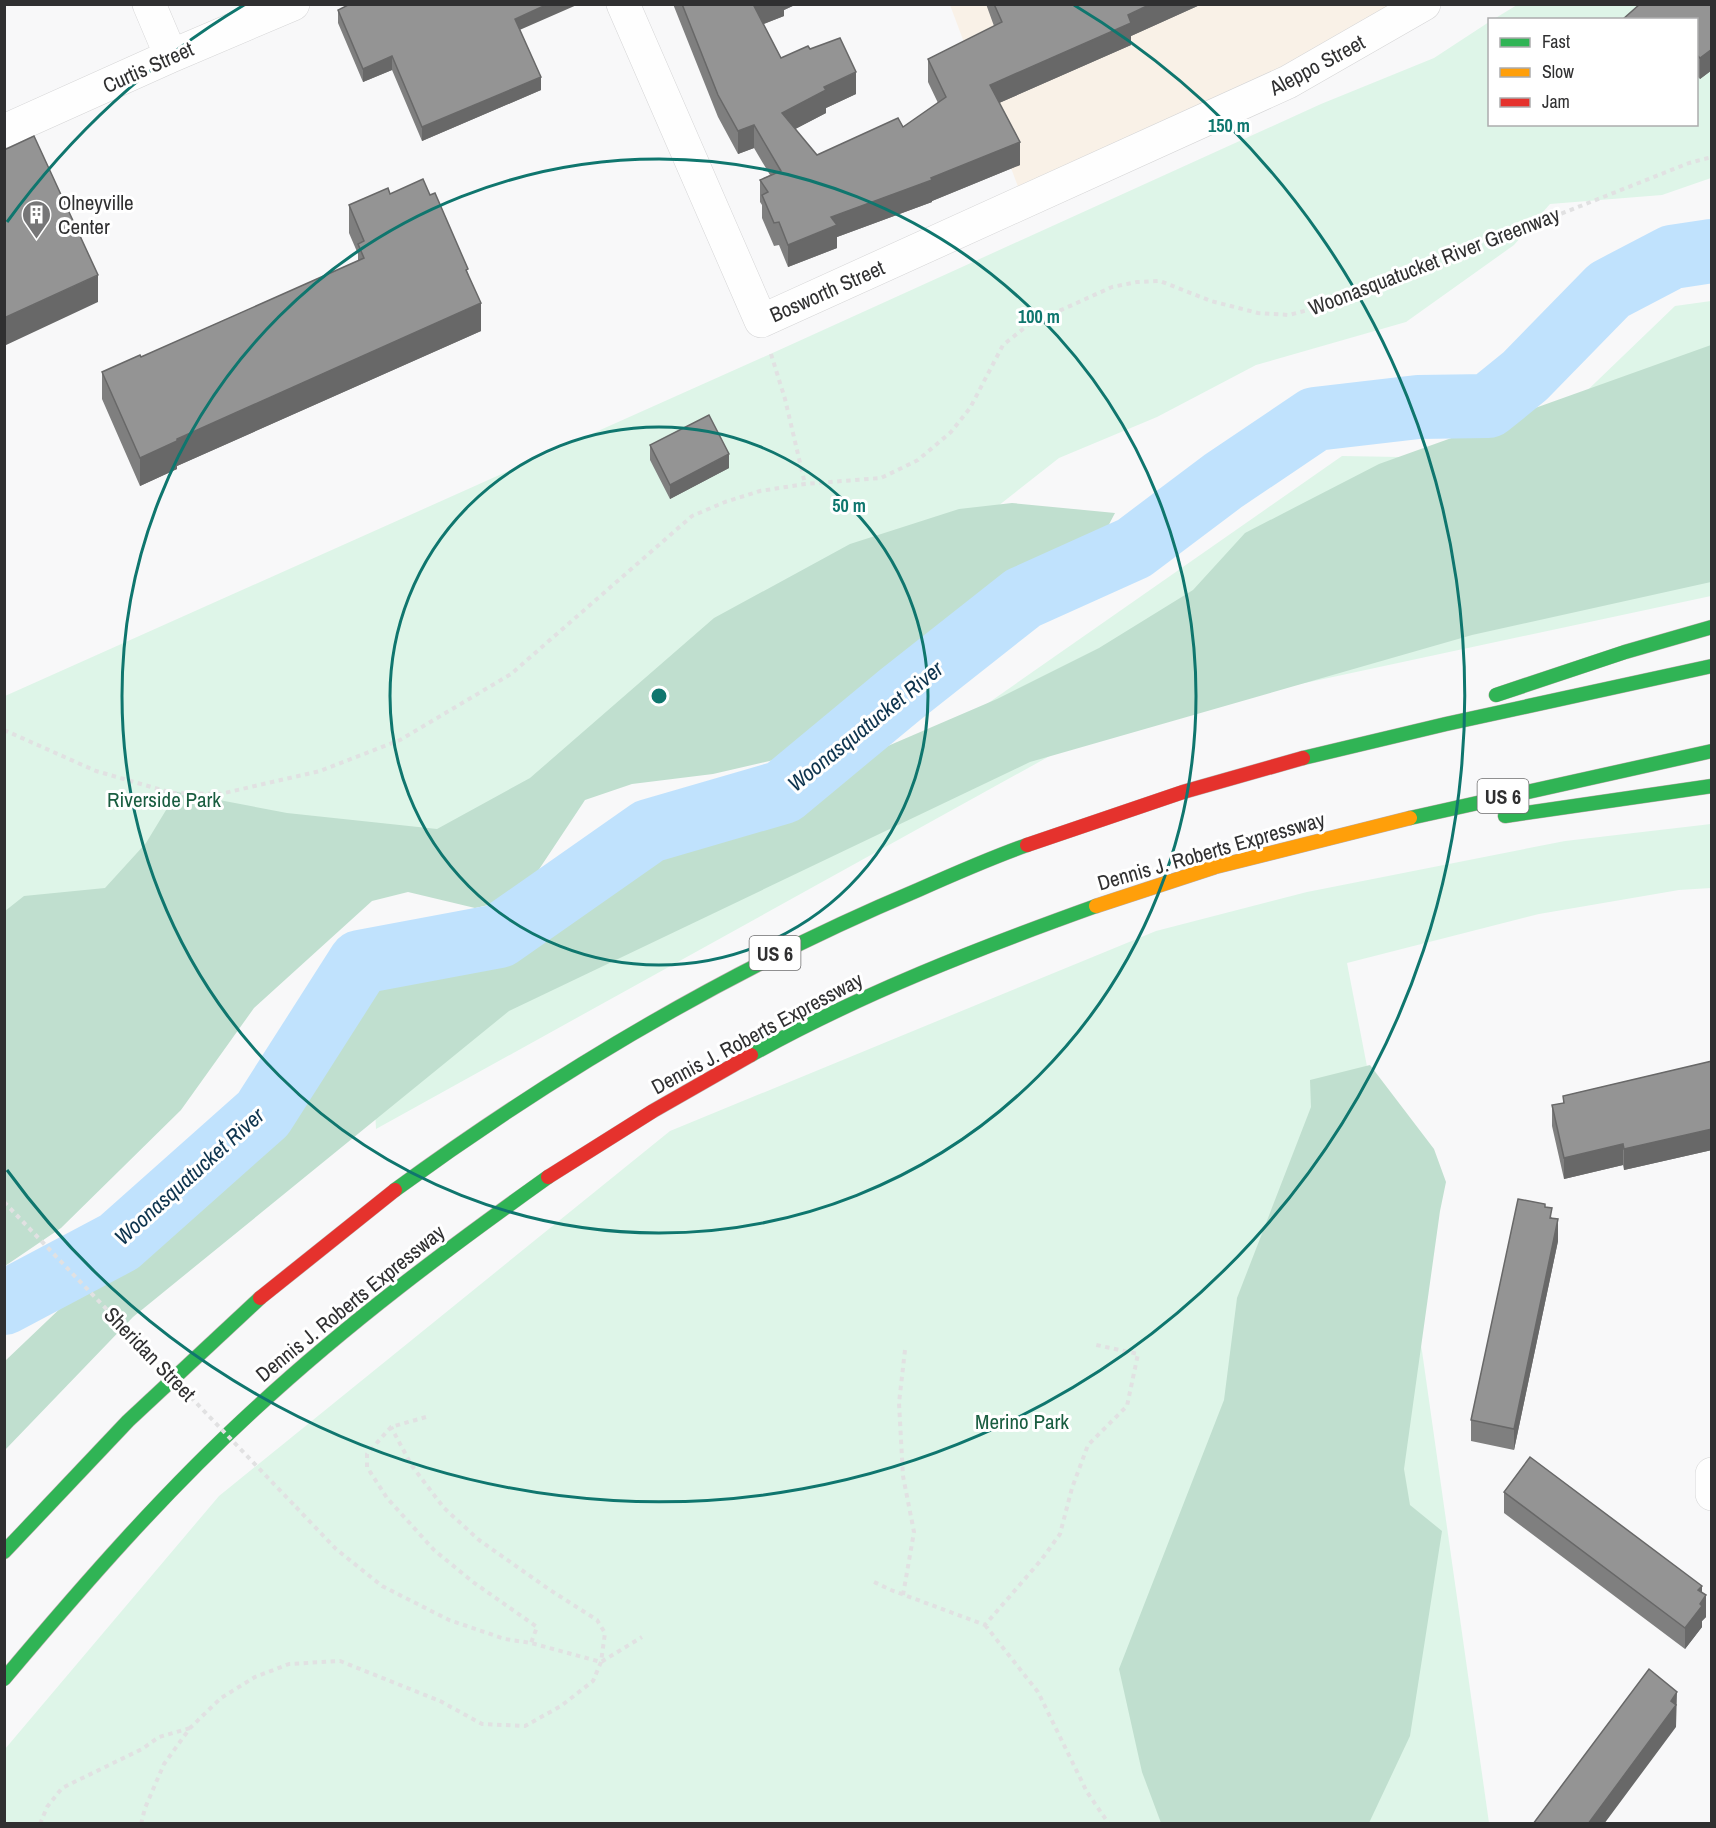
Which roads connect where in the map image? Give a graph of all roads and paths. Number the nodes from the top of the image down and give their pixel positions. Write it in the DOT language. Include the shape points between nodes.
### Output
graph roads {
  1 [pos="149,4"];
  2 [pos="293,4"];
  3 [pos="623,4"];
  4 [pos="1424,4"];
  5 [pos="171,56"];
  6 [pos="4,131"];
  7 [pos="1712,157"];
  8 [pos="1109,163"];
  9 [pos="761,321"];
  10 [pos="805,484"];
  11 [pos="1712,627"];
  12 [pos="1712,666"];
  13 [pos="1484,699"];
  14 [pos="1462,706"];
  15 [pos="4,730"];
  16 [pos="1712,750"];
  17 [pos="1308,757"];
  18 [pos="1712,786"];
  19 [pos="1495,817"];
  20 [pos="1448,824"];
  21 [pos="1296,846"];
  22 [pos="4,1202"];
  23 [pos="1092,1344"];
  24 [pos="905,1350"];
  25 [pos="426,1417"];
  26 [pos="391,1427"];
  27 [pos="1712,1474"];
  28 [pos="1712,1494"];
  29 [pos="4,1552"];
  30 [pos="874,1582"];
  31 [pos="903,1595"];
  32 [pos="985,1625"];
  33 [pos="642,1637"];
  34 [pos="531,1643"];
  35 [pos="601,1662"];
  36 [pos="4,1679"];
  37 [pos="190,1728"];
  38 [pos="40,1824"];
  39 [pos="141,1824"];
  40 [pos="1109,1824"];
  1 -- 5 [label="street"];
  2 -- 5 [label="street, Curtis Street"];
  3 -- 9 [label="street, Bosworth Street"];
  4 -- 8 [label="street, Aleppo Street" via="1288,82"];
  5 -- 6 [label="street, Curtis Street"];
  7 -- 10 [label="path, Woonasquatucket River Greenway" via="1398,278 1289,315 1258,313 1212,301 1160,281 1112,286 1028,325 1003,345 970,408 951,432 918,460 881,478"];
  8 -- 9 [label="street, Bosworth Street"];
  9 -- 10 [label="path"];
  10 -- 15 [label="path, Woonasquatucket River Greenway" via="760,491 692,516 511,674 400,740 320,771 220,794 172,793 96,771"];
  11 -- 13 [label="highway"];
  12 -- 17 [label="highway, US 6"];
  14 -- 17 [label="highway"];
  16 -- 21 [label="highway, Dennis J. Roberts Expressway / US 6"];
  17 -- 29 [label="highway, US 6" via="1117,813 930,883 749,966 575,1065 465,1137 356,1218 255,1302 110,1438"];
  18 -- 19 [label="highway"];
  20 -- 21 [label="highway"];
  21 -- 36 [label="highway, Dennis J. Roberts Expressway / US 6" via="1113,900 893,987 759,1051 592,1149 477,1227 285,1381 147,1516"];
  22 -- 34 [label="path, Sheridan Street, bridge" via="336,1550 382,1586 449,1620 505,1639"];
  23 -- 32 [label="path" via="1138,1354 1127,1406 1088,1445 1060,1534"];
  24 -- 31 [label="path" via="899,1403 903,1476 914,1532"];
  25 -- 26 [label="path"];
  26 -- 34 [label="path" via="367,1454 367,1467 434,1550 537,1627"];
  26 -- 35 [label="path" via="412,1466 444,1508 479,1540 597,1620 605,1633"];
  27 -- 28 [label="street"];
  30 -- 31 [label="path"];
  31 -- 32 [label="path"];
  32 -- 40 [label="path" via="1038,1692 1087,1792"];
  33 -- 35 [label="path"];
  34 -- 35 [label="path, Sheridan Street"];
  35 -- 37 [label="path" via="593,1681 561,1706 525,1726 482,1724 440,1701 340,1661 289,1664 255,1677 221,1698"];
  37 -- 38 [label="path" via="159,1737 62,1788"];
  37 -- 39 [label="path" via="164,1764"];
}
